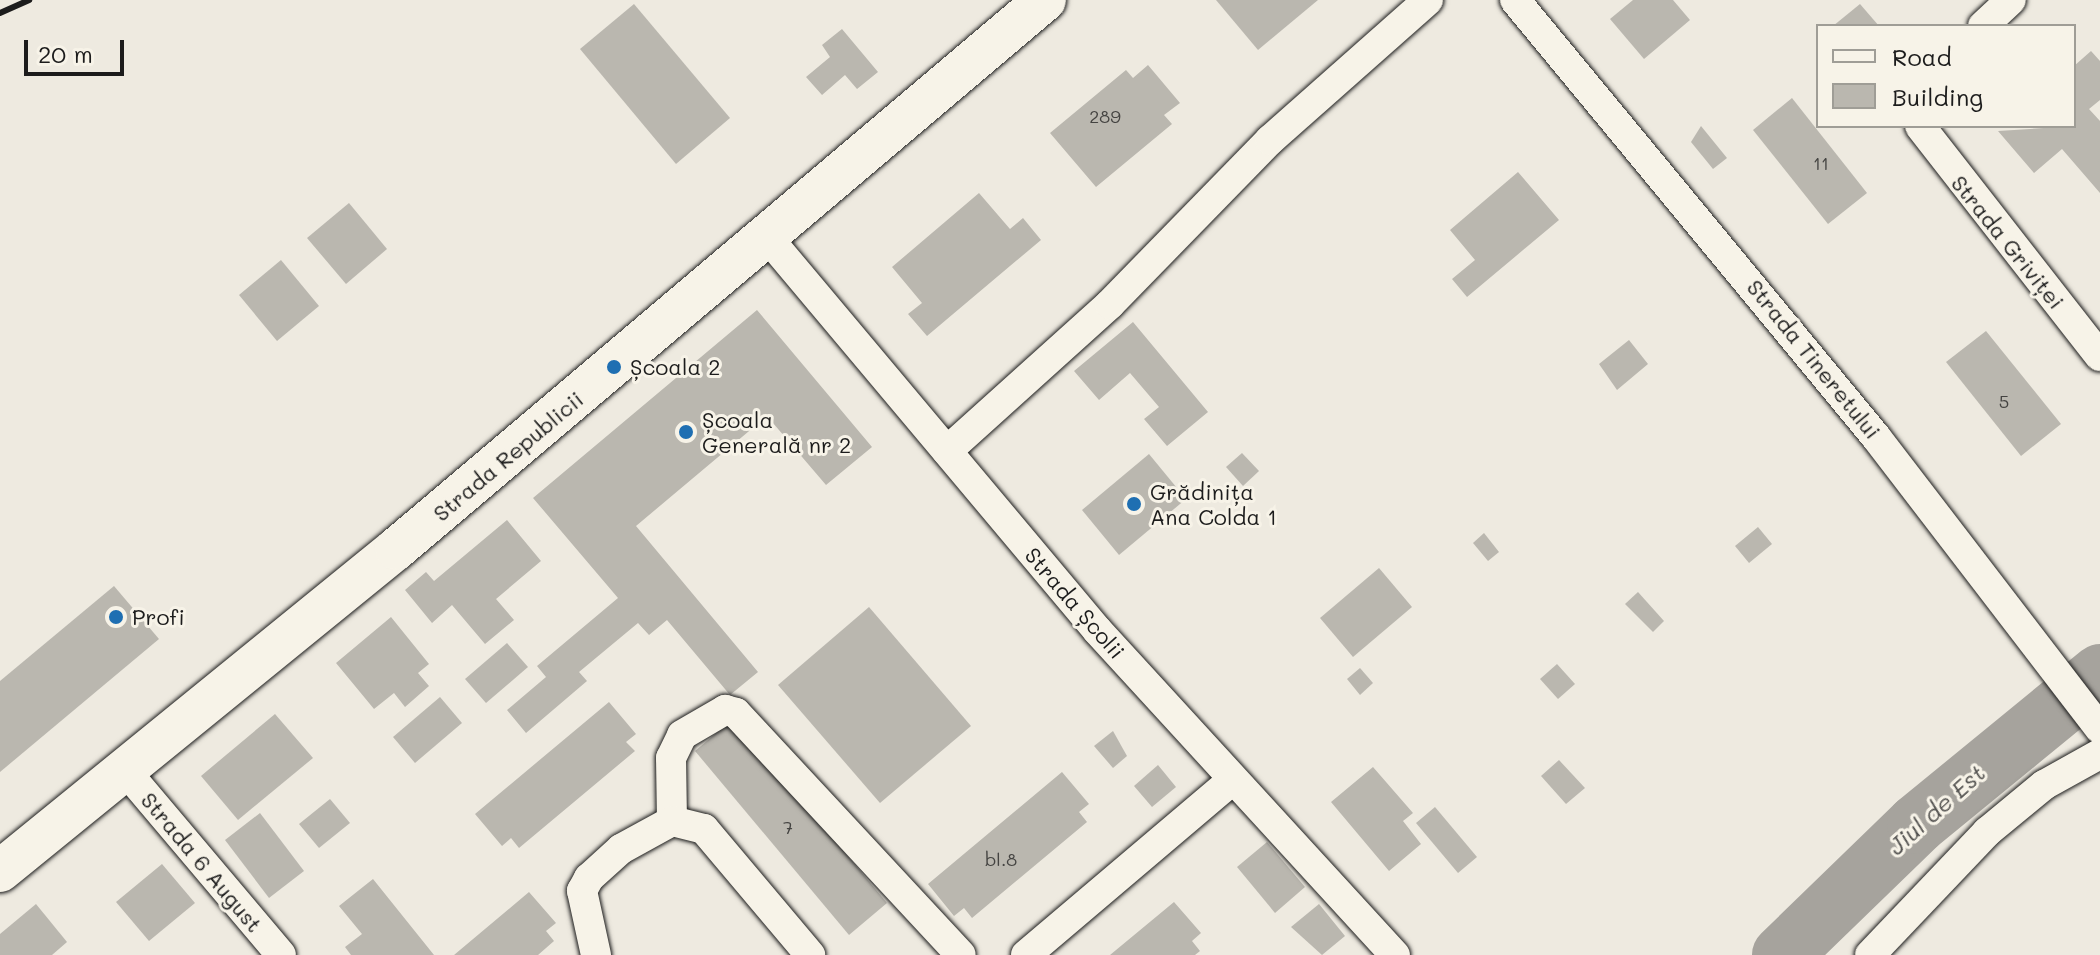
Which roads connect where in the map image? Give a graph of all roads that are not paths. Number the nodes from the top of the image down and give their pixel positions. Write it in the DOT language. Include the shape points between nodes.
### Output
graph roads {
  1 [pos="1045,0"];
  2 [pos="1428,0"];
  3 [pos="1515,0"];
  4 [pos="2011,0"];
  5 [pos="1985,24"];
  6 [pos="1922,128"];
  7 [pos="768,238"];
  8 [pos="2100,356"];
  9 [pos="947,451"];
  10 [pos="2099,736"];
  11 [pos="124,769"];
  12 [pos="1232,780"];
  13 [pos="672,821"];
  14 [pos="0,871"];
  15 [pos="281,955"];
  16 [pos="596,955"];
  17 [pos="810,955"];
  18 [pos="961,955"];
  19 [pos="1026,955"];
  20 [pos="1395,955"];
  21 [pos="1870,955"];
  1 -- 7 [label="street, Strada Republicii"];
  2 -- 9 [label="street" via="1270,140 1110,304"];
  3 -- 10 [label="street, Strada Tineretului" via="1729,255 2021,625"];
  4 -- 5 [label="street"];
  6 -- 8 [label="street, Strada Griviței"];
  7 -- 9 [label="street, Strada Școlii"];
  7 -- 11 [label="street, Strada Republicii"];
  9 -- 12 [label="street, Strada Școlii"];
  10 -- 21 [label="street" via="1987,832"];
  11 -- 14 [label="street, Strada Republicii"];
  11 -- 15 [label="street, Strada 6 August"];
  12 -- 19 [label="street"];
  12 -- 20 [label="street, Strada Școlii"];
  13 -- 16 [label="street" via="621,849 589,878 582,891"];
  13 -- 17 [label="street" via="704,829"];
  13 -- 18 [label="street" via="671,758 682,735 725,710 736,713"];
}
